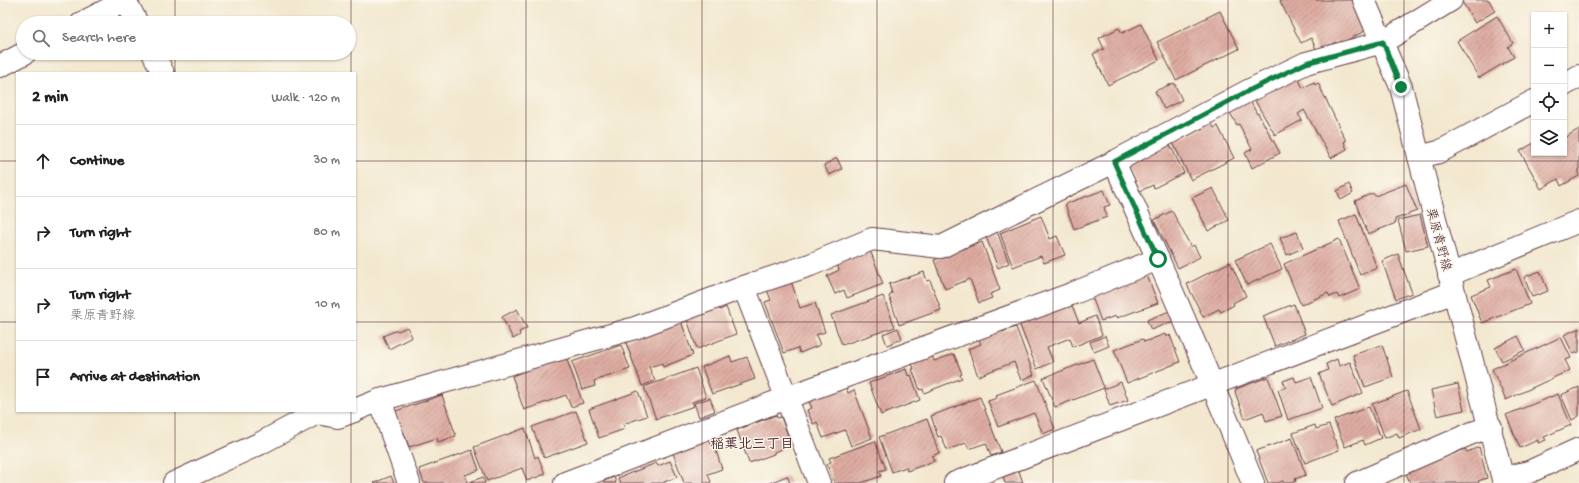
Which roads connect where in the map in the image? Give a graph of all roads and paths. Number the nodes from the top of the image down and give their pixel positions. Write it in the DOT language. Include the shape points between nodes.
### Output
graph roads {
  1 [pos="126,0"];
  2 [pos="1364,0"];
  3 [pos="1451,0"];
  4 [pos="95,16"];
  5 [pos="134,16"];
  6 [pos="1383,42"];
  7 [pos="16,58"];
  8 [pos="156,60"];
  9 [pos="0,66"];
  10 [pos="162,72"];
  11 [pos="1579,76"];
  12 [pos="1567,82"];
  13 [pos="1531,103"];
  14 [pos="1419,157"];
  15 [pos="1114,162"];
  16 [pos="1579,221"];
  17 [pos="1158,259"];
  18 [pos="1452,284"];
  19 [pos="744,287"];
  20 [pos="1213,384"];
  21 [pos="786,398"];
  22 [pos="380,400"];
  23 [pos="356,410"];
  24 [pos="317,412"];
  25 [pos="351,412"];
  26 [pos="1491,428"];
  27 [pos="1579,449"];
  28 [pos="1504,480"];
  29 [pos="174,483"];
  30 [pos="409,483"];
  31 [pos="565,483"];
  32 [pos="819,483"];
  33 [pos="955,483"];
  34 [pos="1253,483"];
  35 [pos="1357,483"];
  1 -- 4 [label="street"];
  1 -- 5 [label="street"];
  2 -- 6 [label="street, 栗原青野線"];
  3 -- 6 [label="street"];
  6 -- 14 [label="street, 栗原青野線" via="1401,87"];
  6 -- 15 [label="street" via="1306,63"];
  7 -- 9 [label="street"];
  8 -- 10 [label="street"];
  11 -- 12 [label="street"];
  13 -- 14 [label="street" via="1439,152"];
  14 -- 18 [label="street, 栗原青野線"];
  15 -- 17 [label="street"];
  15 -- 19 [label="street" via="941,247 872,239 810,265"];
  16 -- 18 [label="street"];
  17 -- 20 [label="street"];
  17 -- 21 [label="street" via="1074,293"];
  18 -- 20 [label="street"];
  18 -- 26 [label="street, 栗原青野線"];
  19 -- 21 [label="street"];
  19 -- 22 [label="street" via="635,328"];
  20 -- 33 [label="street"];
  20 -- 34 [label="street"];
  21 -- 31 [label="street"];
  21 -- 32 [label="street"];
  22 -- 23 [label="street"];
  22 -- 30 [label="street"];
  24 -- 25 [label="street" via="338,417"];
  24 -- 29 [label="street" via="259,444"];
  26 -- 28 [label="street, 栗原青野線"];
  26 -- 35 [label="street" via="1472,433"];
  27 -- 28 [label="street" via="1529,472"];
}
